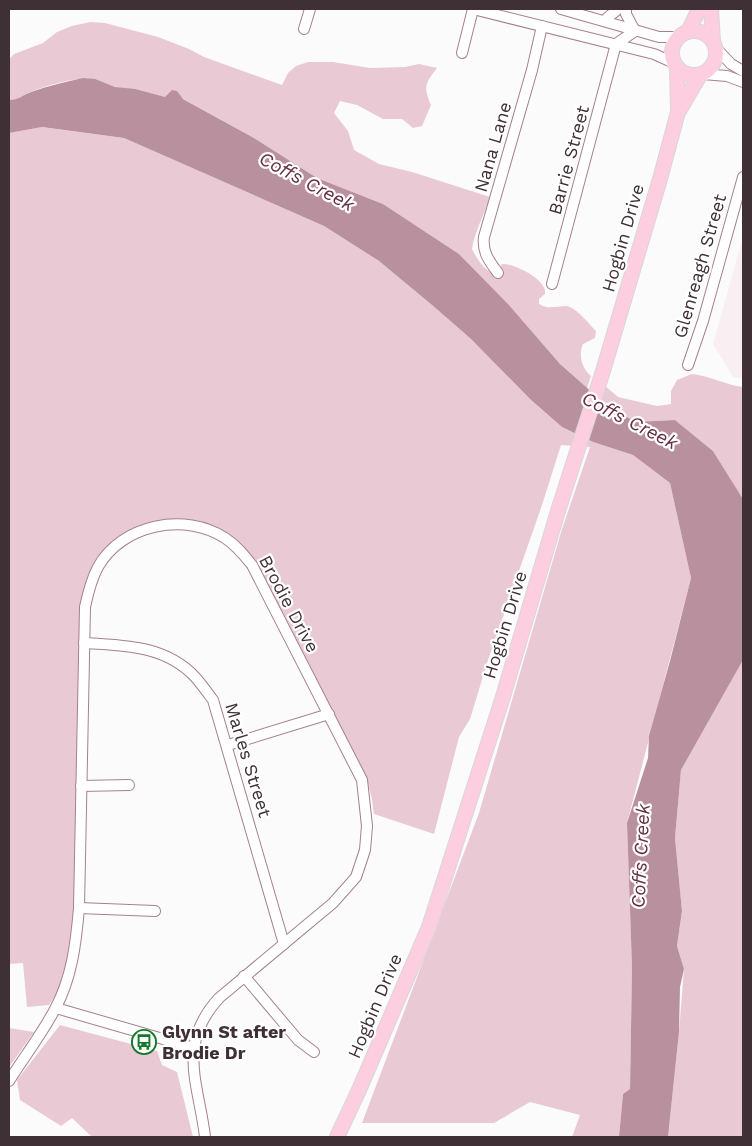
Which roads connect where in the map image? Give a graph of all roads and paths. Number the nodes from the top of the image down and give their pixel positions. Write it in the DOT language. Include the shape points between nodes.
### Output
graph roads {
  1 [pos="310,9"];
  2 [pos="473,9"];
  3 [pos="561,9"];
  4 [pos="618,9"];
  5 [pos="626,9"];
  6 [pos="699,9"];
  7 [pos="711,9"];
  8 [pos="605,22"];
  9 [pos="542,26"];
  10 [pos="304,29"];
  11 [pos="635,30"];
  12 [pos="683,34"];
  13 [pos="616,44"];
  14 [pos="715,44"];
  15 [pos="462,53"];
  16 [pos="676,65"];
  17 [pos="743,71"];
  18 [pos="702,74"];
  19 [pos="743,82"];
  20 [pos="678,112"];
  21 [pos="743,177"];
  22 [pos="498,273"];
  23 [pos="552,284"];
  24 [pos="688,365"];
  25 [pos="84,642"];
  26 [pos="329,714"];
  27 [pos="228,745"];
  28 [pos="129,785"];
  29 [pos="81,786"];
  30 [pos="79,908"];
  31 [pos="155,911"];
  32 [pos="284,944"];
  33 [pos="244,976"];
  34 [pos="56,1008"];
  35 [pos="194,1048"];
  36 [pos="314,1052"];
  37 [pos="9,1081"];
  38 [pos="205,1137"];
  39 [pos="337,1137"];
  1 -- 10 [label="street"];
  2 -- 9 [label="street"];
  2 -- 15 [label="street"];
  3 -- 8 [label="street"];
  4 -- 8 [label="street"];
  5 -- 11 [label="street"];
  6 -- 12 [label="main road"];
  7 -- 14 [label="main road"];
  8 -- 11 [label="street"];
  9 -- 13 [label="street"];
  9 -- 22 [label="street, Nana Lane" via="484,237 483,248"];
  11 -- 12 [label="street" via="660,37"];
  11 -- 13 [label="street"];
  12 -- 14 [label="main road" via="702,32"];
  12 -- 16 [label="main road" via="672,50"];
  13 -- 16 [label="street" via="654,54"];
  13 -- 23 [label="street, Barrie Street"];
  14 -- 17 [label="street" via="731,64"];
  14 -- 18 [label="main road" via="716,60"];
  16 -- 18 [label="main road" via="687,74"];
  16 -- 20 [label="main road, Hogbin Drive"];
  18 -- 19 [label="street" via="727,76"];
  18 -- 20 [label="main road, Hogbin Drive"];
  20 -- 39 [label="main road, Hogbin Drive" via="603,371 429,927"];
  21 -- 24 [label="street, Glenreagh Street"];
  25 -- 26 [label="street, Brodie Drive" via="85,607 90,586 99,566 117,544 140,531 165,524 203,528 224,537 252,565"];
  25 -- 27 [label="street, Marles Street" via="151,650 177,662 196,678 213,700"];
  25 -- 29 [label="street, Brodie Drive"];
  26 -- 27 [label="street"];
  26 -- 32 [label="street, Brodie Drive" via="362,780 366,802 365,850 356,878 333,903"];
  27 -- 32 [label="street, Marles Street"];
  28 -- 29 [label="street"];
  29 -- 30 [label="street, Brodie Drive"];
  30 -- 31 [label="street"];
  30 -- 34 [label="street, Brodie Drive" via="72,962"];
  32 -- 33 [label="street, Brodie Drive"];
  33 -- 35 [label="street, Brodie Drive" via="212,1005"];
  33 -- 36 [label="street" via="298,1040"];
  34 -- 35 [label="street"];
  34 -- 37 [label="street, Brodie Drive"];
  35 -- 38 [label="street, Brodie Drive" via="193,1074"];
}
